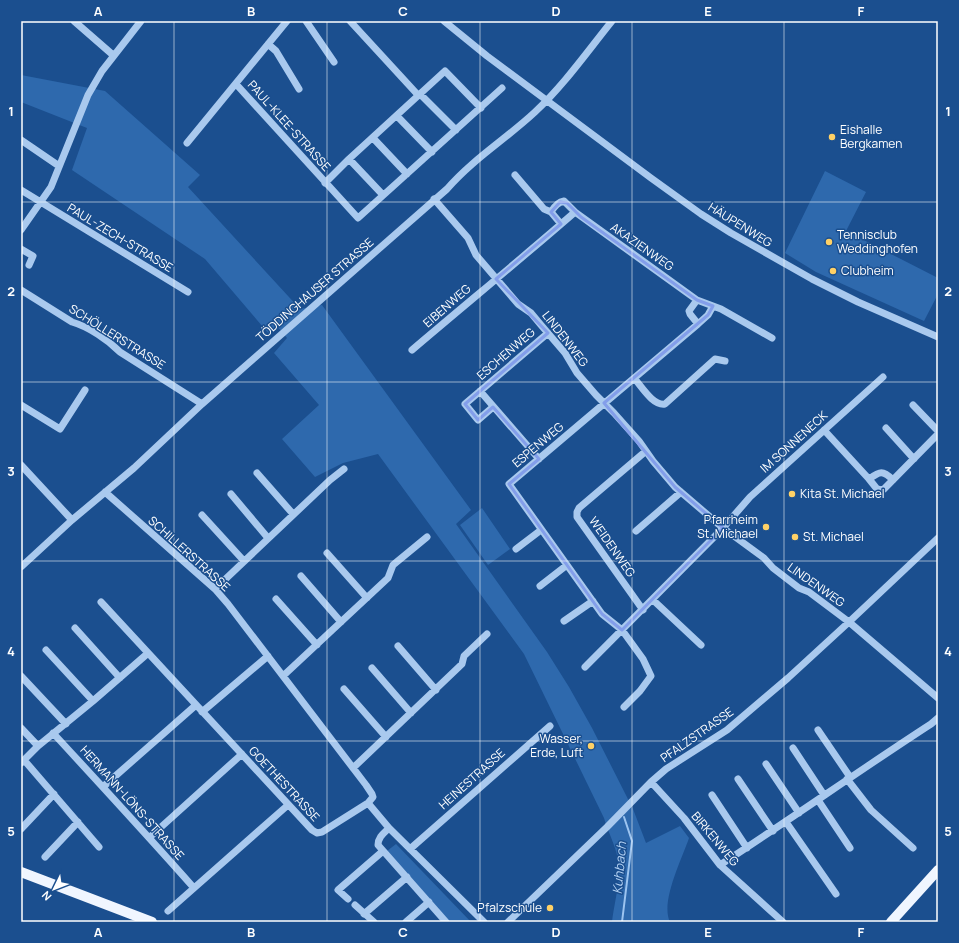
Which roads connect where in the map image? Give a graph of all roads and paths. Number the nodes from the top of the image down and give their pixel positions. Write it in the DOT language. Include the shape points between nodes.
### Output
graph roads {
  1 [pos="74,21"];
  2 [pos="141,21"];
  3 [pos="287,21"];
  4 [pos="306,21"];
  5 [pos="350,21"];
  6 [pos="444,21"];
  7 [pos="612,21"];
  8 [pos="268,44"];
  9 [pos="113,55"];
  10 [pos="334,62"];
  11 [pos="236,84"];
  12 [pos="502,88"];
  13 [pos="299,89"];
  14 [pos="419,94"];
  15 [pos="547,101"];
  16 [pos="481,108"];
  17 [pos="397,116"];
  18 [pos="456,130"];
  19 [pos="373,138"];
  20 [pos="21,140"];
  21 [pos="187,143"];
  22 [pos="432,152"];
  23 [pos="349,159"];
  24 [pos="59,166"];
  25 [pos="407,174"];
  26 [pos="515,175"];
  27 [pos="325,183"];
  28 [pos="21,190"];
  29 [pos="384,195"];
  30 [pos="434,199"];
  31 [pos="40,203"];
  32 [pos="551,212"];
  33 [pos="575,212"];
  34 [pos="561,224"];
  35 [pos="21,230"];
  36 [pos="21,249"];
  37 [pos="29,265"];
  38 [pos="496,278"];
  39 [pos="21,290"];
  40 [pos="188,292"];
  41 [pos="697,300"];
  42 [pos="712,306"];
  43 [pos="698,324"];
  44 [pos="548,332"];
  45 [pos="772,338"];
  46 [pos="938,338"];
  47 [pos="412,350"];
  48 [pos="725,361"];
  49 [pos="883,377"];
  50 [pos="634,378"];
  51 [pos="85,390"];
  52 [pos="480,391"];
  53 [pos="604,403"];
  54 [pos="202,404"];
  55 [pos="21,405"];
  56 [pos="913,405"];
  57 [pos="493,407"];
  58 [pos="886,428"];
  59 [pos="824,430"];
  60 [pos="938,433"];
  61 [pos="646,451"];
  62 [pos="539,459"];
  63 [pos="914,459"];
  64 [pos="21,465"];
  65 [pos="344,469"];
  66 [pos="257,473"];
  67 [pos="869,479"];
  68 [pos="893,480"];
  69 [pos="105,492"];
  70 [pos="681,492"];
  71 [pos="230,494"];
  72 [pos="293,514"];
  73 [pos="202,515"];
  74 [pos="72,520"];
  75 [pos="723,528"];
  76 [pos="541,530"];
  77 [pos="636,531"];
  78 [pos="427,537"];
  79 [pos="268,538"];
  80 [pos="938,538"];
  81 [pos="516,549"];
  82 [pos="327,553"];
  83 [pos="244,561"];
  84 [pos="23,562"];
  85 [pos="567,565"];
  86 [pos="301,576"];
  87 [pos="540,586"];
  88 [pos="215,589"];
  89 [pos="367,598"];
  90 [pos="276,599"];
  91 [pos="652,600"];
  92 [pos="593,601"];
  93 [pos="101,602"];
  94 [pos="643,610"];
  95 [pos="341,622"];
  96 [pos="564,622"];
  97 [pos="849,622"];
  98 [pos="75,628"];
  99 [pos="622,630"];
  100 [pos="487,634"];
  101 [pos="701,644"];
  102 [pos="317,645"];
  103 [pos="398,646"];
  104 [pos="46,650"];
  105 [pos="147,654"];
  106 [pos="268,656"];
  107 [pos="585,667"];
  108 [pos="372,668"];
  109 [pos="21,676"];
  110 [pos="283,676"];
  111 [pos="120,678"];
  112 [pos="344,689"];
  113 [pos="436,690"];
  114 [pos="938,698"];
  115 [pos="93,701"];
  116 [pos="196,705"];
  117 [pos="624,707"];
  118 [pos="202,712"];
  119 [pos="411,713"];
  120 [pos="938,718"];
  121 [pos="66,724"];
  122 [pos="550,726"];
  123 [pos="21,728"];
  124 [pos="818,730"];
  125 [pos="54,733"];
  126 [pos="386,737"];
  127 [pos="38,746"];
  128 [pos="793,748"];
  129 [pos="242,754"];
  130 [pos="22,761"];
  131 [pos="766,764"];
  132 [pos="353,768"];
  133 [pos="849,778"];
  134 [pos="738,779"];
  135 [pos="651,782"];
  136 [pos="104,786"];
  137 [pos="54,794"];
  138 [pos="712,794"];
  139 [pos="824,795"];
  140 [pos="818,800"];
  141 [pos="368,803"];
  142 [pos="288,804"];
  143 [pos="799,813"];
  144 [pos="78,822"];
  145 [pos="786,822"];
  146 [pos="389,828"];
  147 [pos="21,829"];
  148 [pos="773,831"];
  149 [pos="150,837"];
  150 [pos="100,847"];
  151 [pos="747,848"];
  152 [pos="850,848"];
  153 [pos="913,848"];
  154 [pos="410,849"];
  155 [pos="383,851"];
  156 [pos="45,857"];
  157 [pos="720,865"];
  158 [pos="938,870"];
  159 [pos="21,872"];
  160 [pos="407,877"];
  161 [pos="194,888"];
  162 [pos="836,894"];
  163 [pos="348,899"];
  164 [pos="429,902"];
  165 [pos="355,906"];
  166 [pos="168,911"];
  167 [pos="364,914"];
  168 [pos="152,922"];
  169 [pos="374,922"];
  170 [pos="406,922"];
  171 [pos="446,922"];
  172 [pos="484,922"];
  173 [pos="508,922"];
  174 [pos="783,922"];
  175 [pos="891,922"];
  1 -- 9 [label="street"];
  2 -- 9 [label="street"];
  3 -- 8 [label="street"];
  4 -- 10 [label="street"];
  5 -- 14 [label="street"];
  6 -- 15 [label="street, HÄUPENWEG"];
  7 -- 15 [label="street, TÖDDINGHAUSER STRASSE"];
  8 -- 11 [label="street"];
  8 -- 13 [label="street" via="276,50"];
  9 -- 24 [label="street" via="88,95"];
  11 -- 21 [label="street"];
  11 -- 27 [label="street, PAUL-KLEE-STRASSE"];
  12 -- 16 [label="street"];
  14 -- 16 [label="street" via="445,72"];
  14 -- 17 [label="street"];
  14 -- 18 [label="street"];
  15 -- 30 [label="street, TÖDDINGHAUSER STRASSE" via="515,131 465,169"];
  15 -- 46 [label="street, HÄUPENWEG" via="676,196 739,238 812,279"];
  16 -- 18 [label="street"];
  17 -- 19 [label="street"];
  17 -- 22 [label="street"];
  18 -- 22 [label="street"];
  19 -- 23 [label="street"];
  19 -- 25 [label="street"];
  20 -- 24 [label="street"];
  22 -- 25 [label="street"];
  23 -- 27 [label="street"];
  23 -- 29 [label="street"];
  24 -- 31 [label="street" via="51,187"];
  25 -- 29 [label="street"];
  26 -- 32 [label="street" via="544,209"];
  27 -- 29 [label="street, PAUL-KLEE-STRASSE" via="358,218"];
  28 -- 31 [label="street, PAUL-ZECH-STRASSE"];
  30 -- 38 [label="street, LINDENWEG" via="468,238 476,255"];
  30 -- 54 [label="street, TÖDDINGHAUSER STRASSE"];
  31 -- 35 [label="street"];
  31 -- 40 [label="street, PAUL-ZECH-STRASSE"];
  32 -- 33 [label="street, AKAZIENWEG" via="564,201"];
  32 -- 34 [label="street"];
  33 -- 34 [label="street"];
  33 -- 41 [label="street, AKAZIENWEG"];
  34 -- 38 [label="street"];
  36 -- 37 [label="street" via="33,256"];
  38 -- 44 [label="street, LINDENWEG" via="518,304 531,313"];
  38 -- 47 [label="street, EIBENWEG"];
  39 -- 54 [label="street, SCHÖLLERSTRASSE" via="113,345"];
  41 -- 42 [label="street, AKAZIENWEG"];
  41 -- 43 [label="street" via="689,311"];
  42 -- 43 [label="street" via="708,315"];
  42 -- 45 [label="street, AKAZIENWEG"];
  43 -- 50 [label="street"];
  44 -- 52 [label="street, ESCHENWEG"];
  44 -- 53 [label="street, LINDENWEG" via="577,373"];
  48 -- 50 [label="street" via="715,359 666,404 660,405 655,402"];
  49 -- 59 [label="street, IM SONNENECK"];
  50 -- 53 [label="street"];
  51 -- 55 [label="street" via="60,429"];
  52 -- 57 [label="street, ESCHENWEG"];
  52 -- 57 [label="street, ESCHENWEG" via="465,404 478,420"];
  53 -- 61 [label="street, LINDENWEG"];
  53 -- 62 [label="street, ESPENWEG"];
  54 -- 69 [label="street, TÖDDINGHAUSER STRASSE"];
  56 -- 60 [label="street"];
  57 -- 62 [label="street, ESCHENWEG"];
  58 -- 63 [label="street"];
  59 -- 67 [label="street"];
  59 -- 75 [label="street, IM SONNENECK" via="750,497"];
  60 -- 63 [label="street"];
  61 -- 70 [label="street, LINDENWEG"];
  61 -- 94 [label="street, WEIDENWEG" via="577,512 577,518"];
  62 -- 76 [label="street, ESPENWEG" via="509,484"];
  63 -- 68 [label="street"];
  64 -- 74 [label="street"];
  65 -- 72 [label="street"];
  66 -- 72 [label="street"];
  67 -- 68 [label="street" via="881,472"];
  67 -- 68 [label="street" via="877,489 882,490"];
  69 -- 74 [label="street, TÖDDINGHAUSER STRASSE"];
  69 -- 88 [label="street, SCHILLERSTRASSE"];
  70 -- 75 [label="street, LINDENWEG"];
  70 -- 77 [label="street"];
  71 -- 79 [label="street"];
  72 -- 79 [label="street"];
  73 -- 83 [label="street"];
  74 -- 84 [label="street, TÖDDINGHAUSER STRASSE"];
  75 -- 91 [label="street"];
  75 -- 97 [label="street, LINDENWEG" via="799,588 809,592"];
  76 -- 81 [label="street"];
  76 -- 85 [label="street, ESPENWEG"];
  78 -- 89 [label="street" via="393,565 388,578"];
  79 -- 83 [label="street"];
  80 -- 97 [label="street, PFALZSTRASSE"];
  82 -- 89 [label="street"];
  83 -- 88 [label="street"];
  85 -- 87 [label="street"];
  85 -- 92 [label="street, ESPENWEG"];
  86 -- 95 [label="street"];
  88 -- 106 [label="street, SCHILLERSTRASSE"];
  89 -- 95 [label="street"];
  90 -- 102 [label="street"];
  91 -- 94 [label="street"];
  91 -- 101 [label="street"];
  92 -- 96 [label="street"];
  92 -- 99 [label="street, ESPENWEG" via="602,614"];
  93 -- 105 [label="street, GOETHESTRASSE"];
  94 -- 99 [label="street"];
  95 -- 102 [label="street"];
  97 -- 114 [label="street, LINDENWEG"];
  97 -- 135 [label="street, PFALZSTRASSE" via="727,730 666,769"];
  98 -- 111 [label="street"];
  99 -- 107 [label="street"];
  99 -- 117 [label="street, ESPENWEG" via="643,659 651,676"];
  100 -- 113 [label="street" via="464,656 462,664"];
  102 -- 110 [label="street"];
  103 -- 113 [label="street"];
  104 -- 115 [label="street"];
  105 -- 111 [label="street"];
  105 -- 116 [label="street, GOETHESTRASSE"];
  106 -- 110 [label="street, SCHILLERSTRASSE"];
  106 -- 118 [label="street"];
  108 -- 119 [label="street"];
  109 -- 121 [label="street"];
  110 -- 132 [label="street, SCHILLERSTRASSE"];
  111 -- 115 [label="street"];
  112 -- 126 [label="street"];
  113 -- 119 [label="street"];
  115 -- 121 [label="street"];
  116 -- 118 [label="street, GOETHESTRASSE"];
  116 -- 136 [label="street"];
  118 -- 129 [label="street, GOETHESTRASSE"];
  119 -- 126 [label="street"];
  120 -- 133 [label="street"];
  121 -- 125 [label="street"];
  122 -- 154 [label="street, HEINESTRASSE"];
  123 -- 127 [label="street"];
  124 -- 133 [label="street"];
  125 -- 127 [label="street"];
  125 -- 136 [label="street, HERMANN-LÖNS-STRASSE"];
  126 -- 132 [label="street"];
  127 -- 130 [label="street"];
  128 -- 139 [label="street"];
  129 -- 142 [label="street, GOETHESTRASSE"];
  129 -- 149 [label="street"];
  130 -- 137 [label="street"];
  131 -- 143 [label="street"];
  132 -- 141 [label="street, SCHILLERSTRASSE" via="372,794 373,797"];
  133 -- 139 [label="street"];
  133 -- 153 [label="street" via="871,810"];
  134 -- 148 [label="street"];
  135 -- 157 [label="street, BIRKENWEG" via="684,818"];
  135 -- 173 [label="street, PFALZSTRASSE"];
  136 -- 149 [label="street, HERMANN-LÖNS-STRASSE" via="124,812"];
  137 -- 144 [label="street"];
  137 -- 147 [label="street"];
  138 -- 151 [label="street"];
  139 -- 140 [label="street"];
  140 -- 143 [label="street"];
  140 -- 152 [label="street"];
  141 -- 142 [label="street, GOETHESTRASSE" via="317,833"];
  141 -- 146 [label="street"];
  142 -- 161 [label="street"];
  143 -- 145 [label="street"];
  144 -- 150 [label="street"];
  144 -- 156 [label="street"];
  145 -- 148 [label="street"];
  145 -- 162 [label="street"];
  146 -- 154 [label="street"];
  146 -- 155 [label="street" via="378,841"];
  148 -- 151 [label="street"];
  149 -- 161 [label="street, HERMANN-LÖNS-STRASSE"];
  151 -- 157 [label="street"];
  154 -- 172 [label="street"];
  155 -- 160 [label="street"];
  155 -- 163 [label="street" via="338,890"];
  157 -- 174 [label="street, BIRKENWEG"];
  158 -- 175 [label="main road"];
  159 -- 168 [label="main road"];
  160 -- 164 [label="street"];
  160 -- 167 [label="street"];
  161 -- 166 [label="street"];
  164 -- 170 [label="street"];
  164 -- 171 [label="street"];
  165 -- 167 [label="street"];
  167 -- 169 [label="street"];
}
